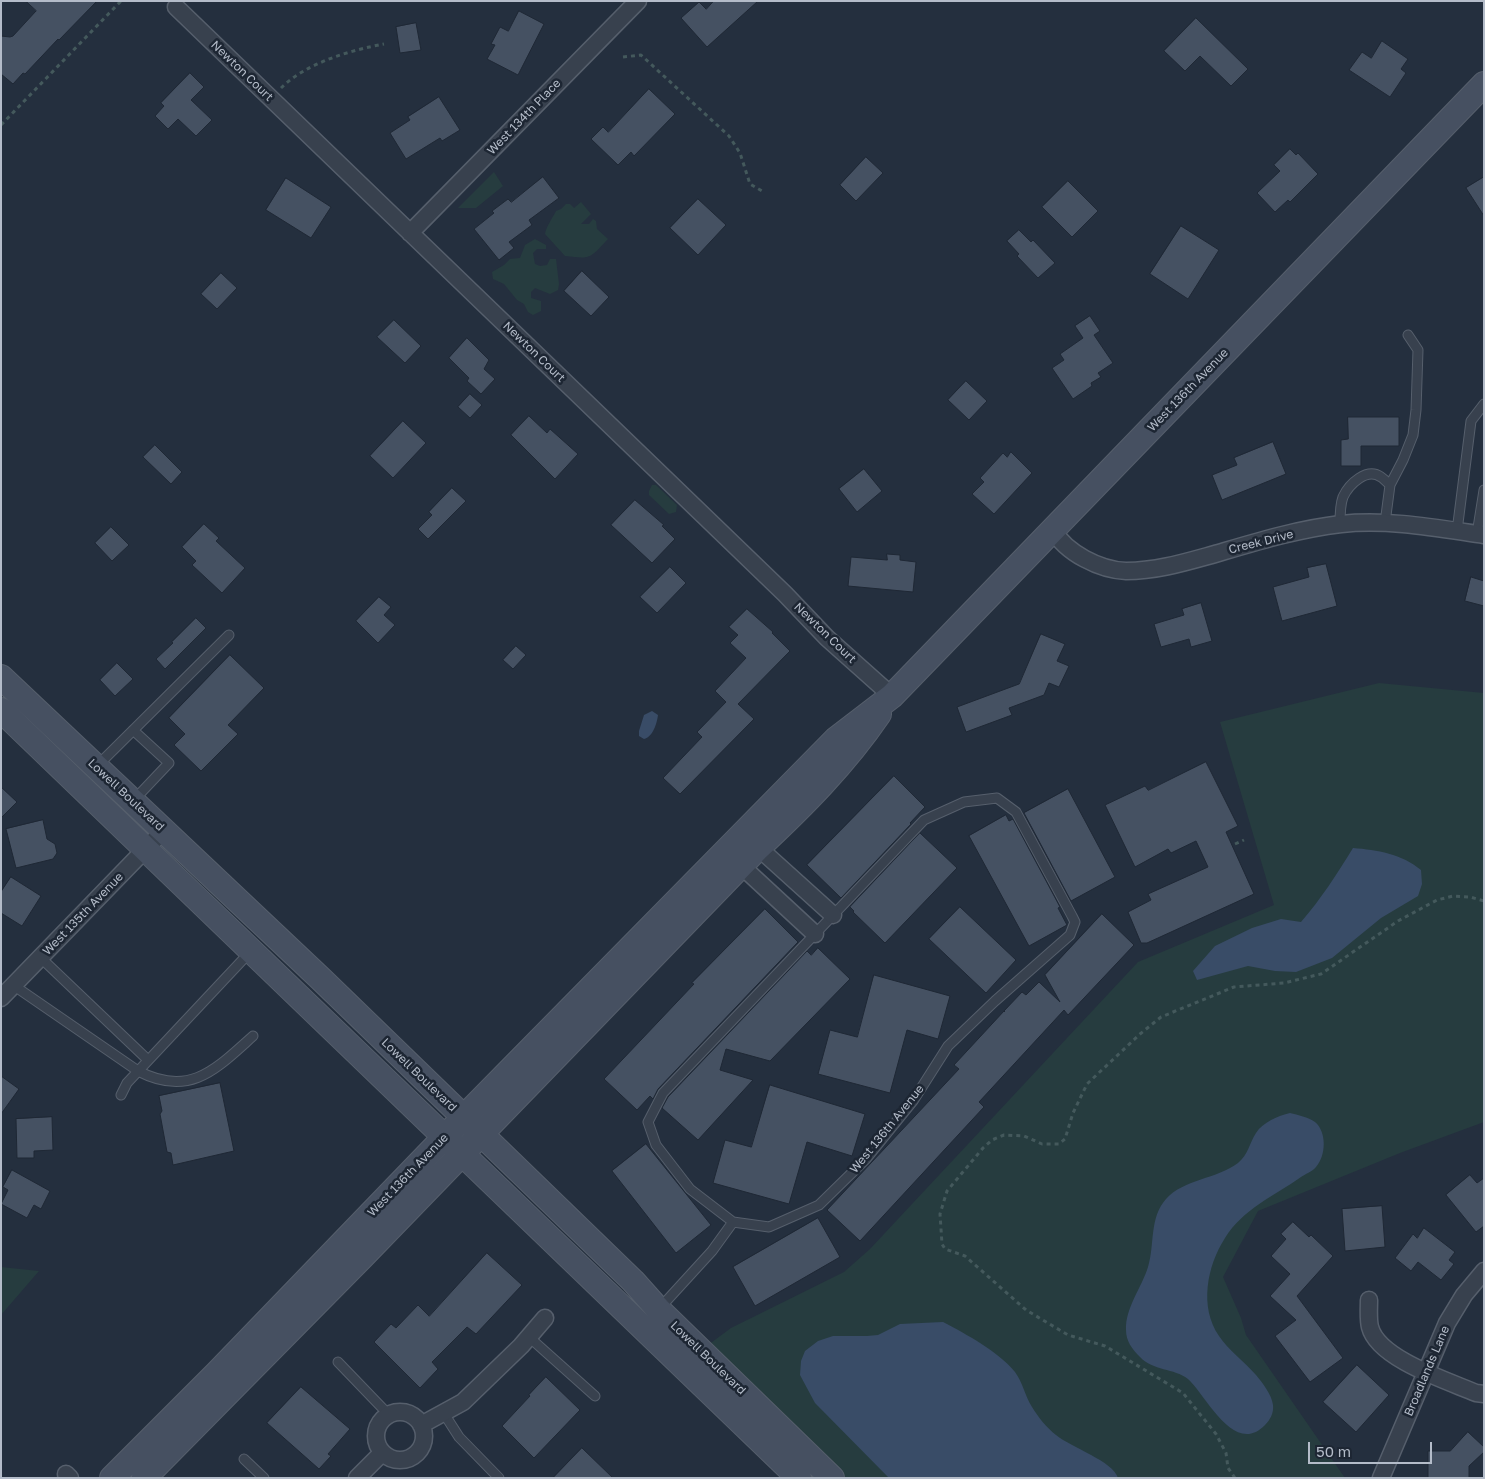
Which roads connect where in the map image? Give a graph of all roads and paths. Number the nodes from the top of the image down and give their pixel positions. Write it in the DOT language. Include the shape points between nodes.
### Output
graph roads {
  1 [pos="121,1"];
  2 [pos="638,1"];
  3 [pos="176,7"];
  4 [pos="384,44"];
  5 [pos="623,57"];
  6 [pos="1482,88"];
  7 [pos="270,99"];
  8 [pos="1,125"];
  9 [pos="762,191"];
  10 [pos="410,233"];
  11 [pos="1408,335"];
  12 [pos="1484,404"];
  13 [pos="1390,485"];
  14 [pos="1484,490"];
  15 [pos="1385,523"];
  16 [pos="1340,524"];
  17 [pos="1053,530"];
  18 [pos="1457,531"];
  19 [pos="1480,535"];
  20 [pos="229,635"];
  21 [pos="1,677"];
  22 [pos="892,696"];
  23 [pos="1,710"];
  24 [pos="133,730"];
  25 [pos="96,767"];
  26 [pos="133,802"];
  27 [pos="164,830"];
  28 [pos="1244,840"];
  29 [pos="751,841"];
  30 [pos="1235,844"];
  31 [pos="146,849"];
  32 [pos="734,859"];
  33 [pos="1484,901"];
  34 [pos="833,915"];
  35 [pos="815,934"];
  36 [pos="252,950"];
  37 [pos="41,958"];
  38 [pos="13,985"];
  39 [pos="1,998"];
  40 [pos="253,1036"];
  41 [pos="148,1060"];
  42 [pos="138,1071"];
  43 [pos="121,1094"];
  44 [pos="464,1118"];
  45 [pos="481,1135"];
  46 [pos="445,1137"];
  47 [pos="462,1153"];
  48 [pos="733,1222"];
  49 [pos="1484,1271"];
  50 [pos="1369,1300"];
  51 [pos="658,1309"];
  52 [pos="545,1318"];
  53 [pos="529,1336"];
  54 [pos="338,1362"];
  55 [pos="1425,1372"];
  56 [pos="1484,1394"];
  57 [pos="595,1396"];
  58 [pos="443,1412"];
  59 [pos="389,1415"];
  60 [pos="421,1425"];
  61 [pos="382,1453"];
  62 [pos="244,1459"];
  63 [pos="112,1478"];
  64 [pos="144,1478"];
  65 [pos="264,1478"];
  66 [pos="357,1478"];
  67 [pos="500,1478"];
  68 [pos="799,1478"];
  69 [pos="832,1478"];
  70 [pos="1235,1478"];
  71 [pos="1381,1478"];
  1 -- 8 [label="path"];
  2 -- 10 [label="street, West 134th Place"];
  3 -- 7 [label="street, Newton Court"];
  4 -- 7 [label="path" via="353,50 307,70 285,83"];
  5 -- 9 [label="path" via="642,55 729,136 740,153 750,184"];
  6 -- 17 [label="main road, West 136th Avenue"];
  7 -- 10 [label="street, Newton Court"];
  10 -- 22 [label="street, Newton Court" via="827,638"];
  11 -- 13 [label="lane" via="1418,350 1413,435"];
  12 -- 18 [label="lane" via="1471,421"];
  13 -- 15 [label="lane"];
  13 -- 16 [label="lane" via="1380,476 1370,473 1354,481 1343,496"];
  14 -- 19 [label="lane"];
  15 -- 16 [label="street, Creek Drive"];
  15 -- 18 [label="street, Creek Drive"];
  16 -- 17 [label="street, Creek Drive" via="1260,541 1179,564 1126,571 1096,564 1061,540"];
  17 -- 22 [label="main road, West 136th Avenue"];
  18 -- 19 [label="street, Creek Drive"];
  20 -- 24 [label="lane"];
  21 -- 25 [label="main road, Lowell Boulevard"];
  22 -- 29 [label="main road, West 136th Avenue" via="844,761 806,802"];
  23 -- 31 [label="main road, Lowell Boulevard"];
  24 -- 25 [label="lane"];
  24 -- 26 [label="lane" via="169,763"];
  25 -- 26 [label="main road, Lowell Boulevard"];
  26 -- 27 [label="main road, Lowell Boulevard"];
  27 -- 31 [label="street, West 135th Avenue"];
  27 -- 44 [label="main road, Lowell Boulevard"];
  28 -- 30 [label="path"];
  29 -- 32 [label="main road, West 136th Avenue"];
  29 -- 34 [label="street"];
  31 -- 36 [label="main road, Lowell Boulevard"];
  31 -- 37 [label="street, West 135th Avenue"];
  32 -- 35 [label="street"];
  32 -- 44 [label="main road, West 136th Avenue"];
  32 -- 45 [label="main road, West 136th Avenue"];
  33 -- 70 [label="path" via="1452,896 1437,900 1398,921 1321,974 1284,983 1234,987 1161,1017 1087,1084 1072,1113 1065,1139 1059,1144 1042,1144 1024,1136 1004,1135 992,1140 947,1191 940,1214 945,1249 965,1256 1026,1310 1068,1335 1105,1346 1183,1392 1216,1434"];
  34 -- 35 [label="lane, West 136th Avenue"];
  34 -- 48 [label="lane, West 136th Avenue" via="924,820 964,802 998,798 1016,812 1075,922 1070,935 948,1046 913,1101 866,1159 819,1205 769,1227"];
  35 -- 48 [label="lane, West 136th Avenue" via="663,1093 648,1122 656,1145 690,1189"];
  36 -- 41 [label="lane"];
  36 -- 46 [label="main road, Lowell Boulevard"];
  37 -- 38 [label="street, West 135th Avenue"];
  37 -- 41 [label="lane"];
  38 -- 39 [label="street, West 135th Avenue"];
  38 -- 42 [label="lane"];
  40 -- 42 [label="lane" via="219,1066 189,1081 169,1082"];
  41 -- 42 [label="lane"];
  42 -- 43 [label="lane"];
  44 -- 45 [label="main road, Lowell Boulevard"];
  44 -- 46 [label="main road, West 136th Avenue"];
  45 -- 47 [label="main road, West 136th Avenue"];
  45 -- 51 [label="main road, Lowell Boulevard" via="633,1280"];
  46 -- 47 [label="main road, Lowell Boulevard"];
  46 -- 63 [label="main road, West 136th Avenue"];
  47 -- 64 [label="main road, West 136th Avenue"];
  47 -- 68 [label="main road, Lowell Boulevard"];
  48 -- 51 [label="lane" via="712,1251"];
  49 -- 55 [label="street, Broadlands Lane" via="1447,1323"];
  50 -- 55 [label="street" via="1370,1327 1381,1345"];
  51 -- 69 [label="main road, Lowell Boulevard"];
  52 -- 53 [label="street"];
  53 -- 57 [label="lane"];
  53 -- 58 [label="street" via="488,1380 463,1402"];
  54 -- 59 [label="lane"];
  55 -- 56 [label="street"];
  55 -- 71 [label="street, Broadlands Lane"];
  58 -- 60 [label="street"];
  58 -- 67 [label="lane" via="459,1437"];
  59 -- 60 [label="street" via="403,1412 417,1419"];
  59 -- 61 [label="street" via="376,1433"];
  60 -- 61 [label="street" via="424,1440 417,1454 396,1460"];
  61 -- 66 [label="street"];
  62 -- 65 [label="lane"];
}
